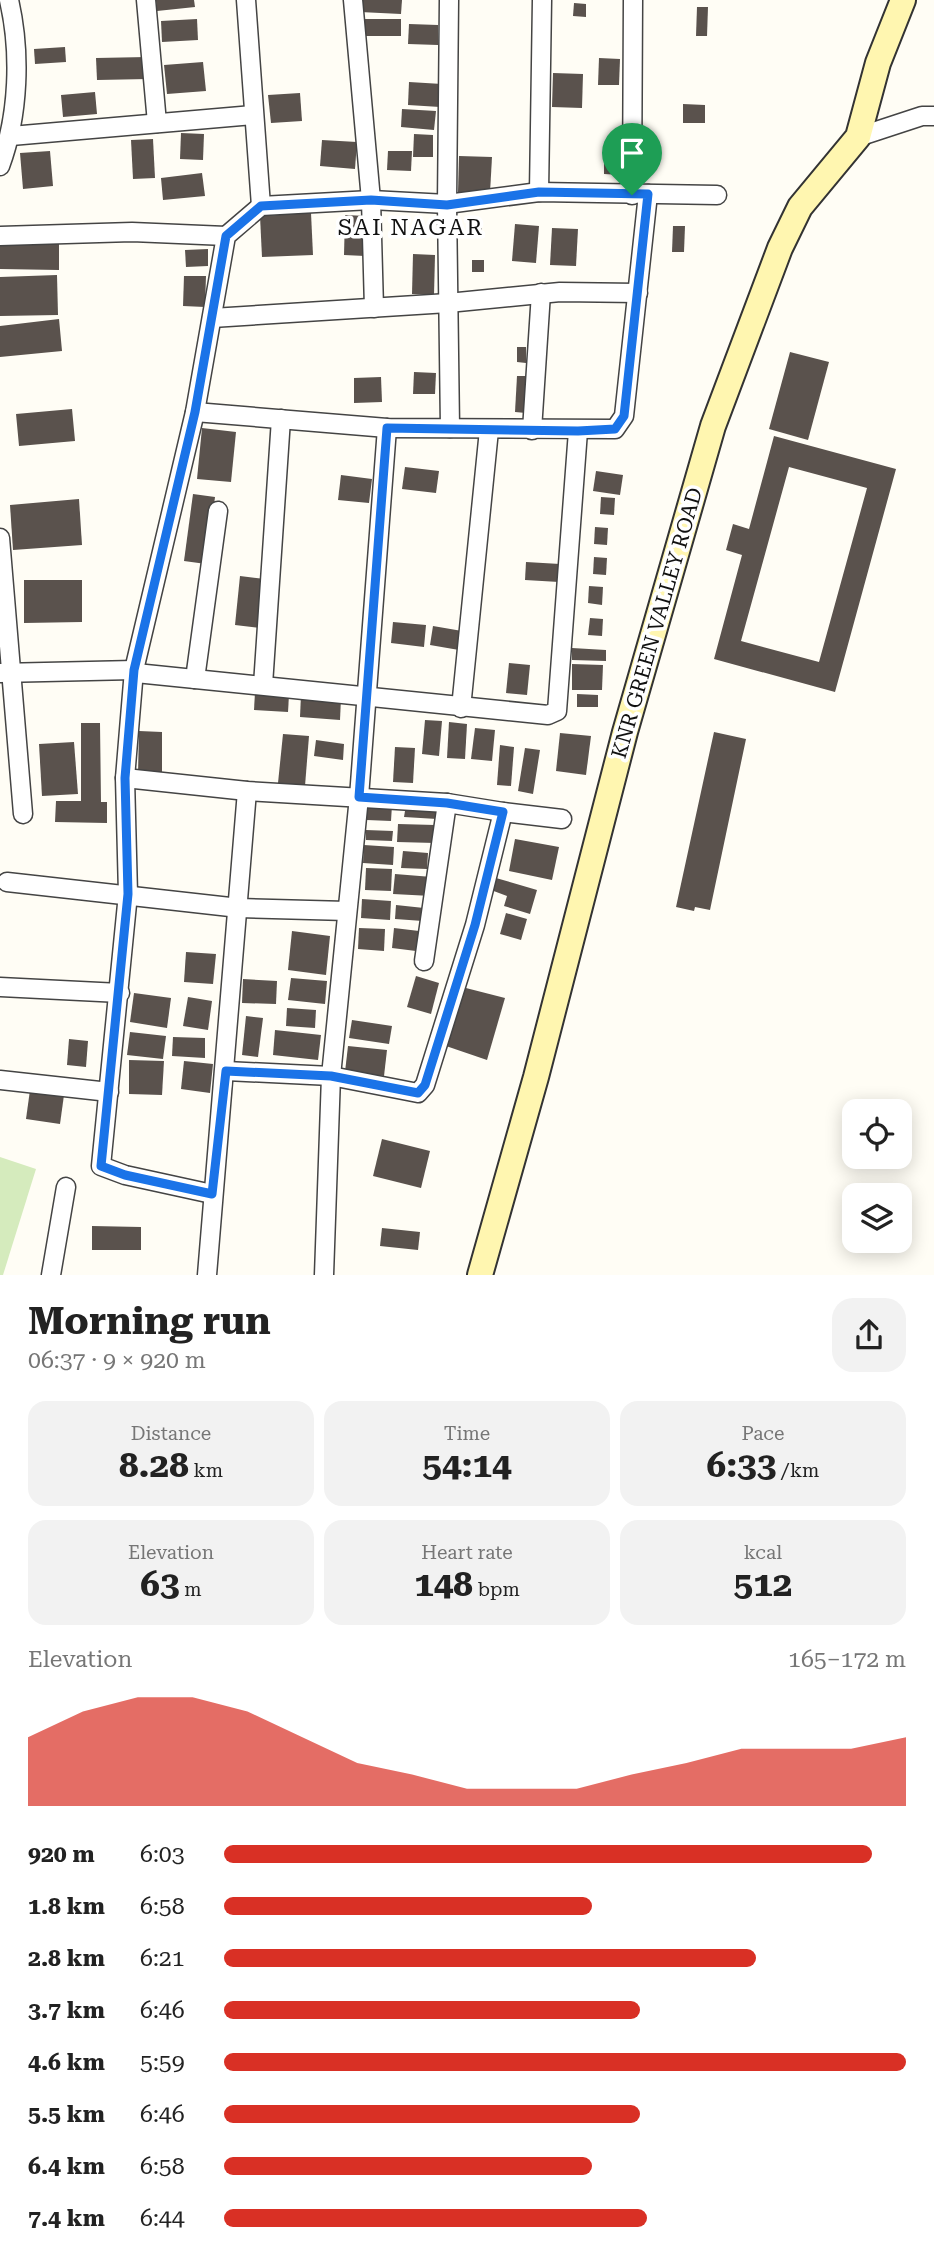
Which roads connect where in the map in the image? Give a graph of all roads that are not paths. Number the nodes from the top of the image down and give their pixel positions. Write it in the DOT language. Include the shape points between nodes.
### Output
graph roads {
  1 [pos="9,0"];
  2 [pos="146,0"];
  3 [pos="246,0"];
  4 [pos="353,0"];
  5 [pos="449,0"];
  6 [pos="542,0"];
  7 [pos="633,0"];
  8 [pos="903,0"];
  9 [pos="253,115"];
  10 [pos="934,116"];
  11 [pos="157,123"];
  12 [pos="11,136"];
  13 [pos="858,137"];
  14 [pos="0,166"];
  15 [pos="539,192"];
  16 [pos="640,194"];
  17 [pos="717,195"];
  18 [pos="371,200"];
  19 [pos="447,205"];
  20 [pos="261,206"];
  21 [pos="0,236"];
  22 [pos="226,236"];
  23 [pos="541,293"];
  24 [pos="638,293"];
  25 [pos="447,303"];
  26 [pos="374,308"];
  27 [pos="212,318"];
  28 [pos="195,412"];
  29 [pos="281,419"];
  30 [pos="387,428"];
  31 [pos="450,428"];
  32 [pos="489,430"];
  33 [pos="532,430"];
  34 [pos="578,431"];
  35 [pos="218,511"];
  36 [pos="0,538"];
  37 [pos="135,671"];
  38 [pos="6,672"];
  39 [pos="195,678"];
  40 [pos="263,685"];
  41 [pos="366,697"];
  42 [pos="461,708"];
  43 [pos="125,778"];
  44 [pos="247,791"];
  45 [pos="359,797"];
  46 [pos="447,803"];
  47 [pos="503,812"];
  48 [pos="23,814"];
  49 [pos="562,819"];
  50 [pos="7,882"];
  51 [pos="128,894"];
  52 [pos="239,908"];
  53 [pos="347,911"];
  54 [pos="424,961"];
  55 [pos="0,987"];
  56 [pos="120,993"];
  57 [pos="226,1071"];
  58 [pos="331,1076"];
  59 [pos="0,1080"];
  60 [pos="109,1092"];
  61 [pos="66,1187"];
  62 [pos="212,1194"];
  63 [pos="51,1275"];
  64 [pos="207,1275"];
  65 [pos="324,1275"];
  66 [pos="480,1275"];
  1 -- 12 [label="street" via="17,34"];
  2 -- 11 [label="street"];
  3 -- 9 [label="street"];
  4 -- 18 [label="street"];
  5 -- 19 [label="street"];
  6 -- 15 [label="street"];
  7 -- 16 [label="street"];
  8 -- 13 [label="street, KNR GREEN VALLEY ROAD" via="878,63"];
  9 -- 11 [label="street"];
  9 -- 20 [label="street"];
  10 -- 13 [label="street"];
  11 -- 12 [label="street"];
  12 -- 14 [label="street"];
  13 -- 66 [label="street, KNR GREEN VALLEY ROAD" via="800,207 713,426 625,732"];
  15 -- 16 [label="street"];
  15 -- 19 [label="street"];
  16 -- 17 [label="street"];
  16 -- 24 [label="street"];
  18 -- 19 [label="street"];
  18 -- 20 [label="street"];
  18 -- 26 [label="street"];
  19 -- 25 [label="street"];
  20 -- 22 [label="street"];
  21 -- 22 [label="street" via="132,232"];
  22 -- 27 [label="street"];
  23 -- 24 [label="street"];
  23 -- 25 [label="street"];
  23 -- 33 [label="street"];
  24 -- 34 [label="street" via="624,416 615,429"];
  25 -- 26 [label="street"];
  25 -- 31 [label="street"];
  26 -- 27 [label="street"];
  27 -- 28 [label="street"];
  28 -- 29 [label="street"];
  28 -- 37 [label="street"];
  29 -- 30 [label="street"];
  29 -- 40 [label="street"];
  30 -- 31 [label="street"];
  30 -- 41 [label="street"];
  31 -- 32 [label="street"];
  32 -- 33 [label="street"];
  32 -- 42 [label="street"];
  33 -- 34 [label="street"];
  34 -- 42 [label="street" via="557,710 548,715"];
  35 -- 39 [label="street"];
  36 -- 38 [label="street"];
  37 -- 38 [label="street"];
  37 -- 39 [label="street"];
  37 -- 43 [label="street"];
  38 -- 48 [label="street"];
  39 -- 40 [label="street"];
  40 -- 41 [label="street"];
  41 -- 42 [label="street"];
  41 -- 45 [label="street"];
  43 -- 44 [label="street"];
  43 -- 51 [label="street"];
  44 -- 45 [label="street"];
  44 -- 52 [label="street"];
  45 -- 46 [label="street"];
  45 -- 53 [label="street"];
  46 -- 47 [label="street"];
  46 -- 54 [label="street"];
  47 -- 49 [label="street"];
  47 -- 58 [label="street" via="475,925 425,1085 418,1093"];
  50 -- 51 [label="street"];
  51 -- 52 [label="street"];
  51 -- 56 [label="street"];
  52 -- 53 [label="street"];
  52 -- 57 [label="street"];
  53 -- 58 [label="street"];
  55 -- 56 [label="street"];
  56 -- 60 [label="street"];
  57 -- 58 [label="street"];
  57 -- 62 [label="street"];
  58 -- 65 [label="street"];
  59 -- 60 [label="street"];
  60 -- 62 [label="street" via="101,1166"];
  61 -- 63 [label="street"];
  62 -- 64 [label="street"];
}
